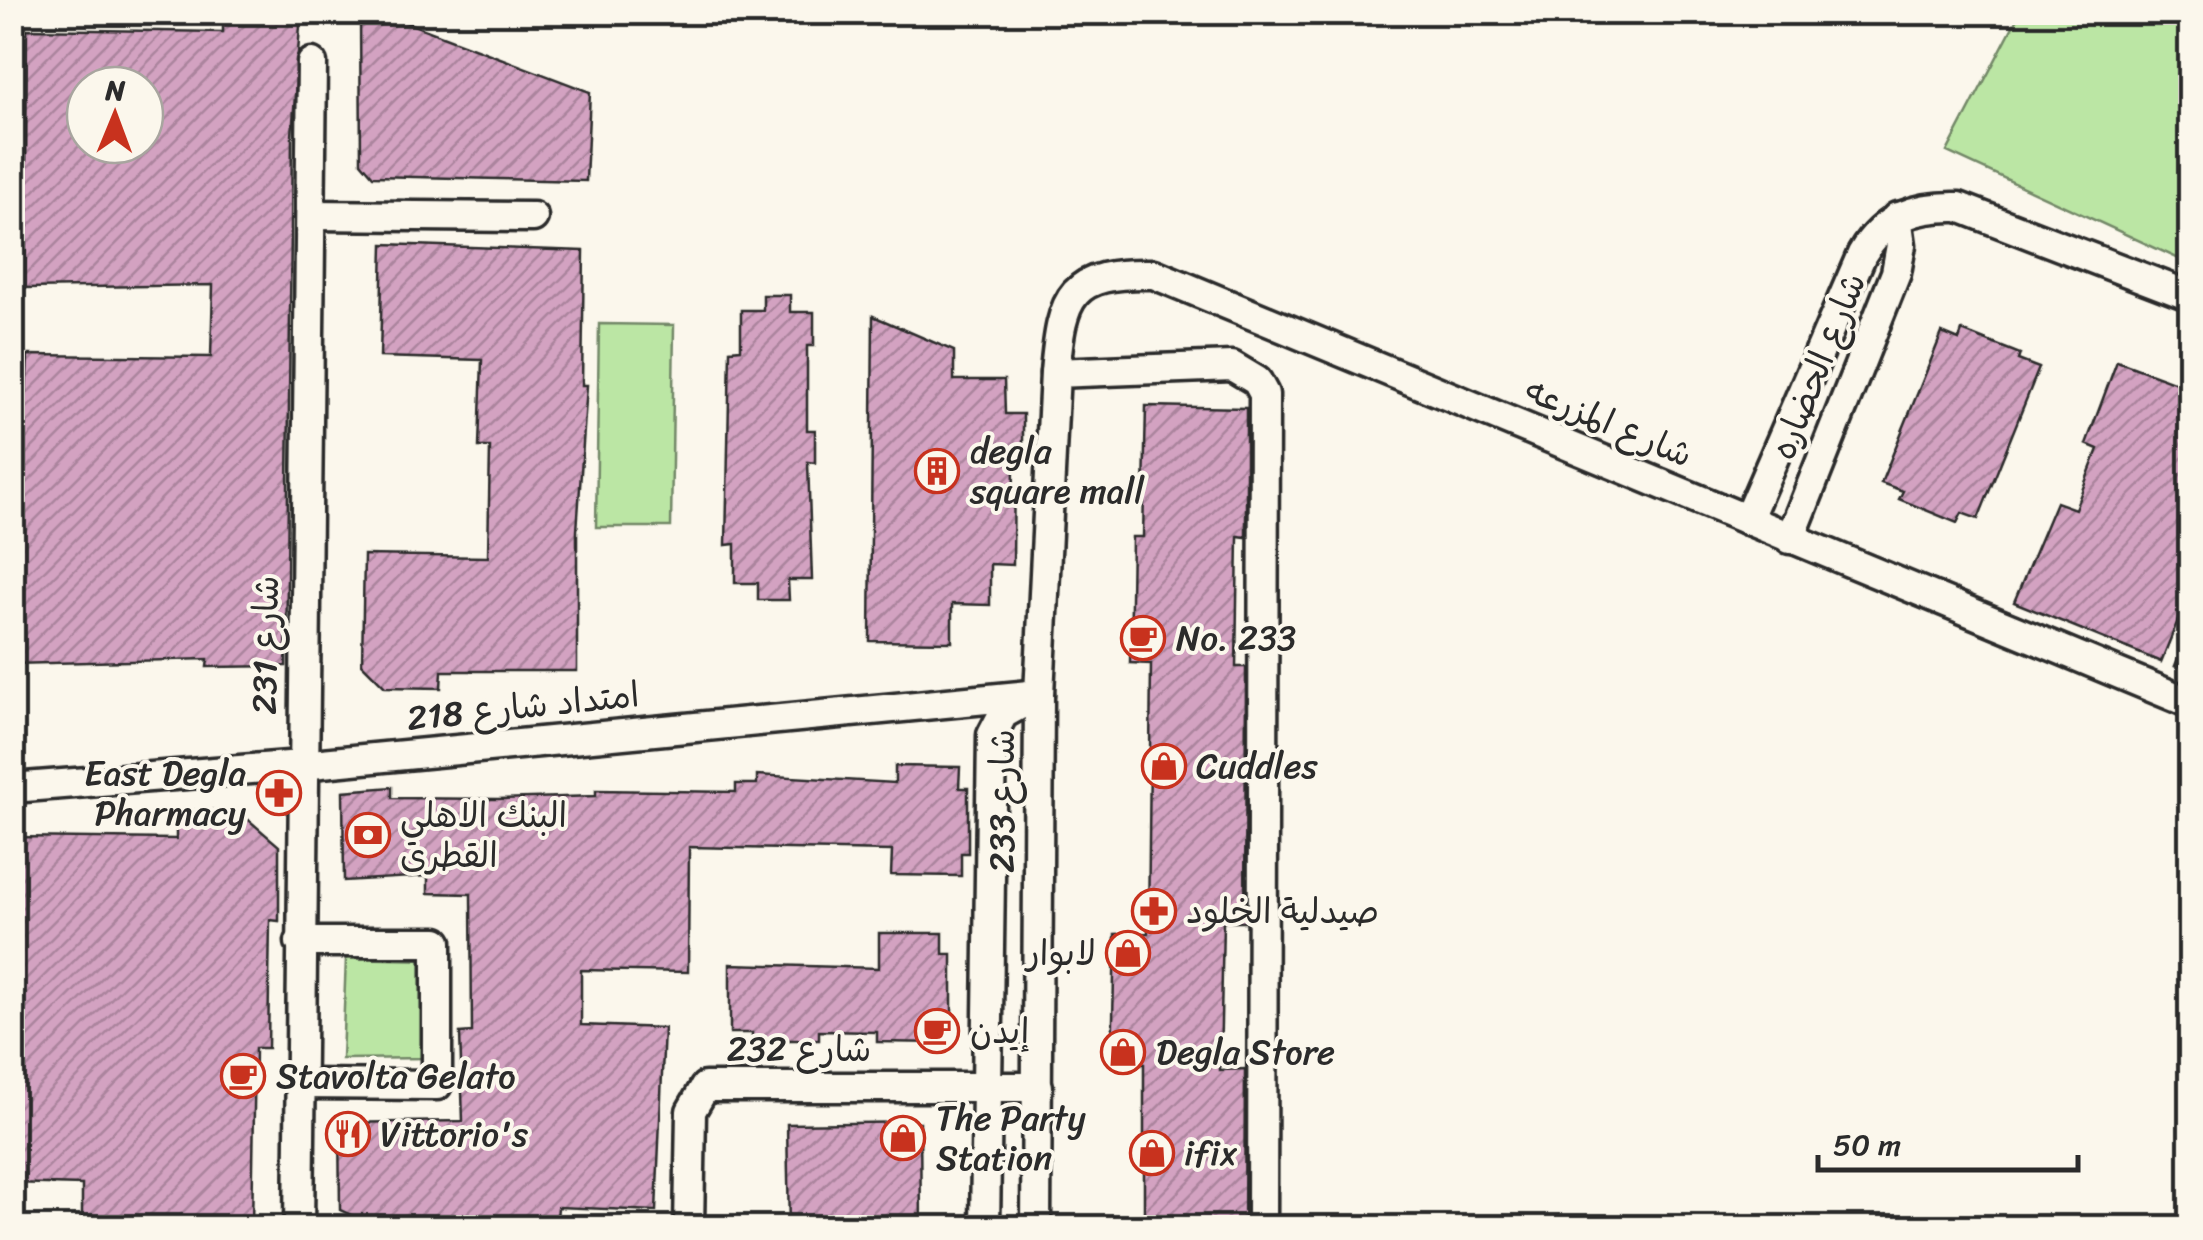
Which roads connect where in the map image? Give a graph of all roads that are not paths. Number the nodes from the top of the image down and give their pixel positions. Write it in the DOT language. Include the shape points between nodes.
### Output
graph roads {
  1 [pos="312,63"];
  2 [pos="311,215"];
  3 [pos="533,217"];
  4 [pos="1897,217"];
  5 [pos="2190,296"];
  6 [pos="1055,372"];
  7 [pos="1747,520"];
  8 [pos="1790,539"];
  9 [pos="1040,694"];
  10 [pos="2190,703"];
  11 [pos="301,765"];
  12 [pos="12,788"];
  13 [pos="300,942"];
  14 [pos="300,1084"];
  15 [pos="987,1087"];
  16 [pos="1038,1088"];
  17 [pos="300,1228"];
  18 [pos="689,1228"];
  19 [pos="986,1228"];
  20 [pos="1036,1228"];
  21 [pos="1262,1228"];
  1 -- 2 [label="street, شارع 231"];
  2 -- 3 [label="street"];
  2 -- 11 [label="street, شارع 231"];
  4 -- 5 [label="street" via="1927,206 1959,207"];
  4 -- 7 [label="street, شارع الحضاره" via="1862,254"];
  4 -- 8 [label="street, شارع الحضاره" via="1896,274"];
  6 -- 7 [label="street, شارع المزرعه" via="1060,321 1076,292 1108,273 1154,274"];
  6 -- 9 [label="street, شارع المزرعه"];
  6 -- 21 [label="street" via="1232,366 1257,381 1264,394"];
  7 -- 8 [label="street, شارع المزرعه"];
  8 -- 10 [label="street, شارع المزرعه"];
  9 -- 11 [label="street, امتداد شارع 218"];
  9 -- 15 [label="street, شارع 233" via="1003,714 992,736"];
  9 -- 16 [label="street, شارع 233"];
  11 -- 12 [label="street, امتداد شارع 218"];
  11 -- 13 [label="street, شارع 231"];
  13 -- 14 [label="street, شارع 231"];
  13 -- 14 [label="street" via="437,942 437,1050 436,1085"];
  14 -- 17 [label="street, شارع 231"];
  15 -- 16 [label="street, شارع 232"];
  15 -- 18 [label="street, شارع 232" via="705,1088 690,1111"];
  15 -- 19 [label="street, شارع 233"];
  16 -- 20 [label="street, شارع 233"];
}
